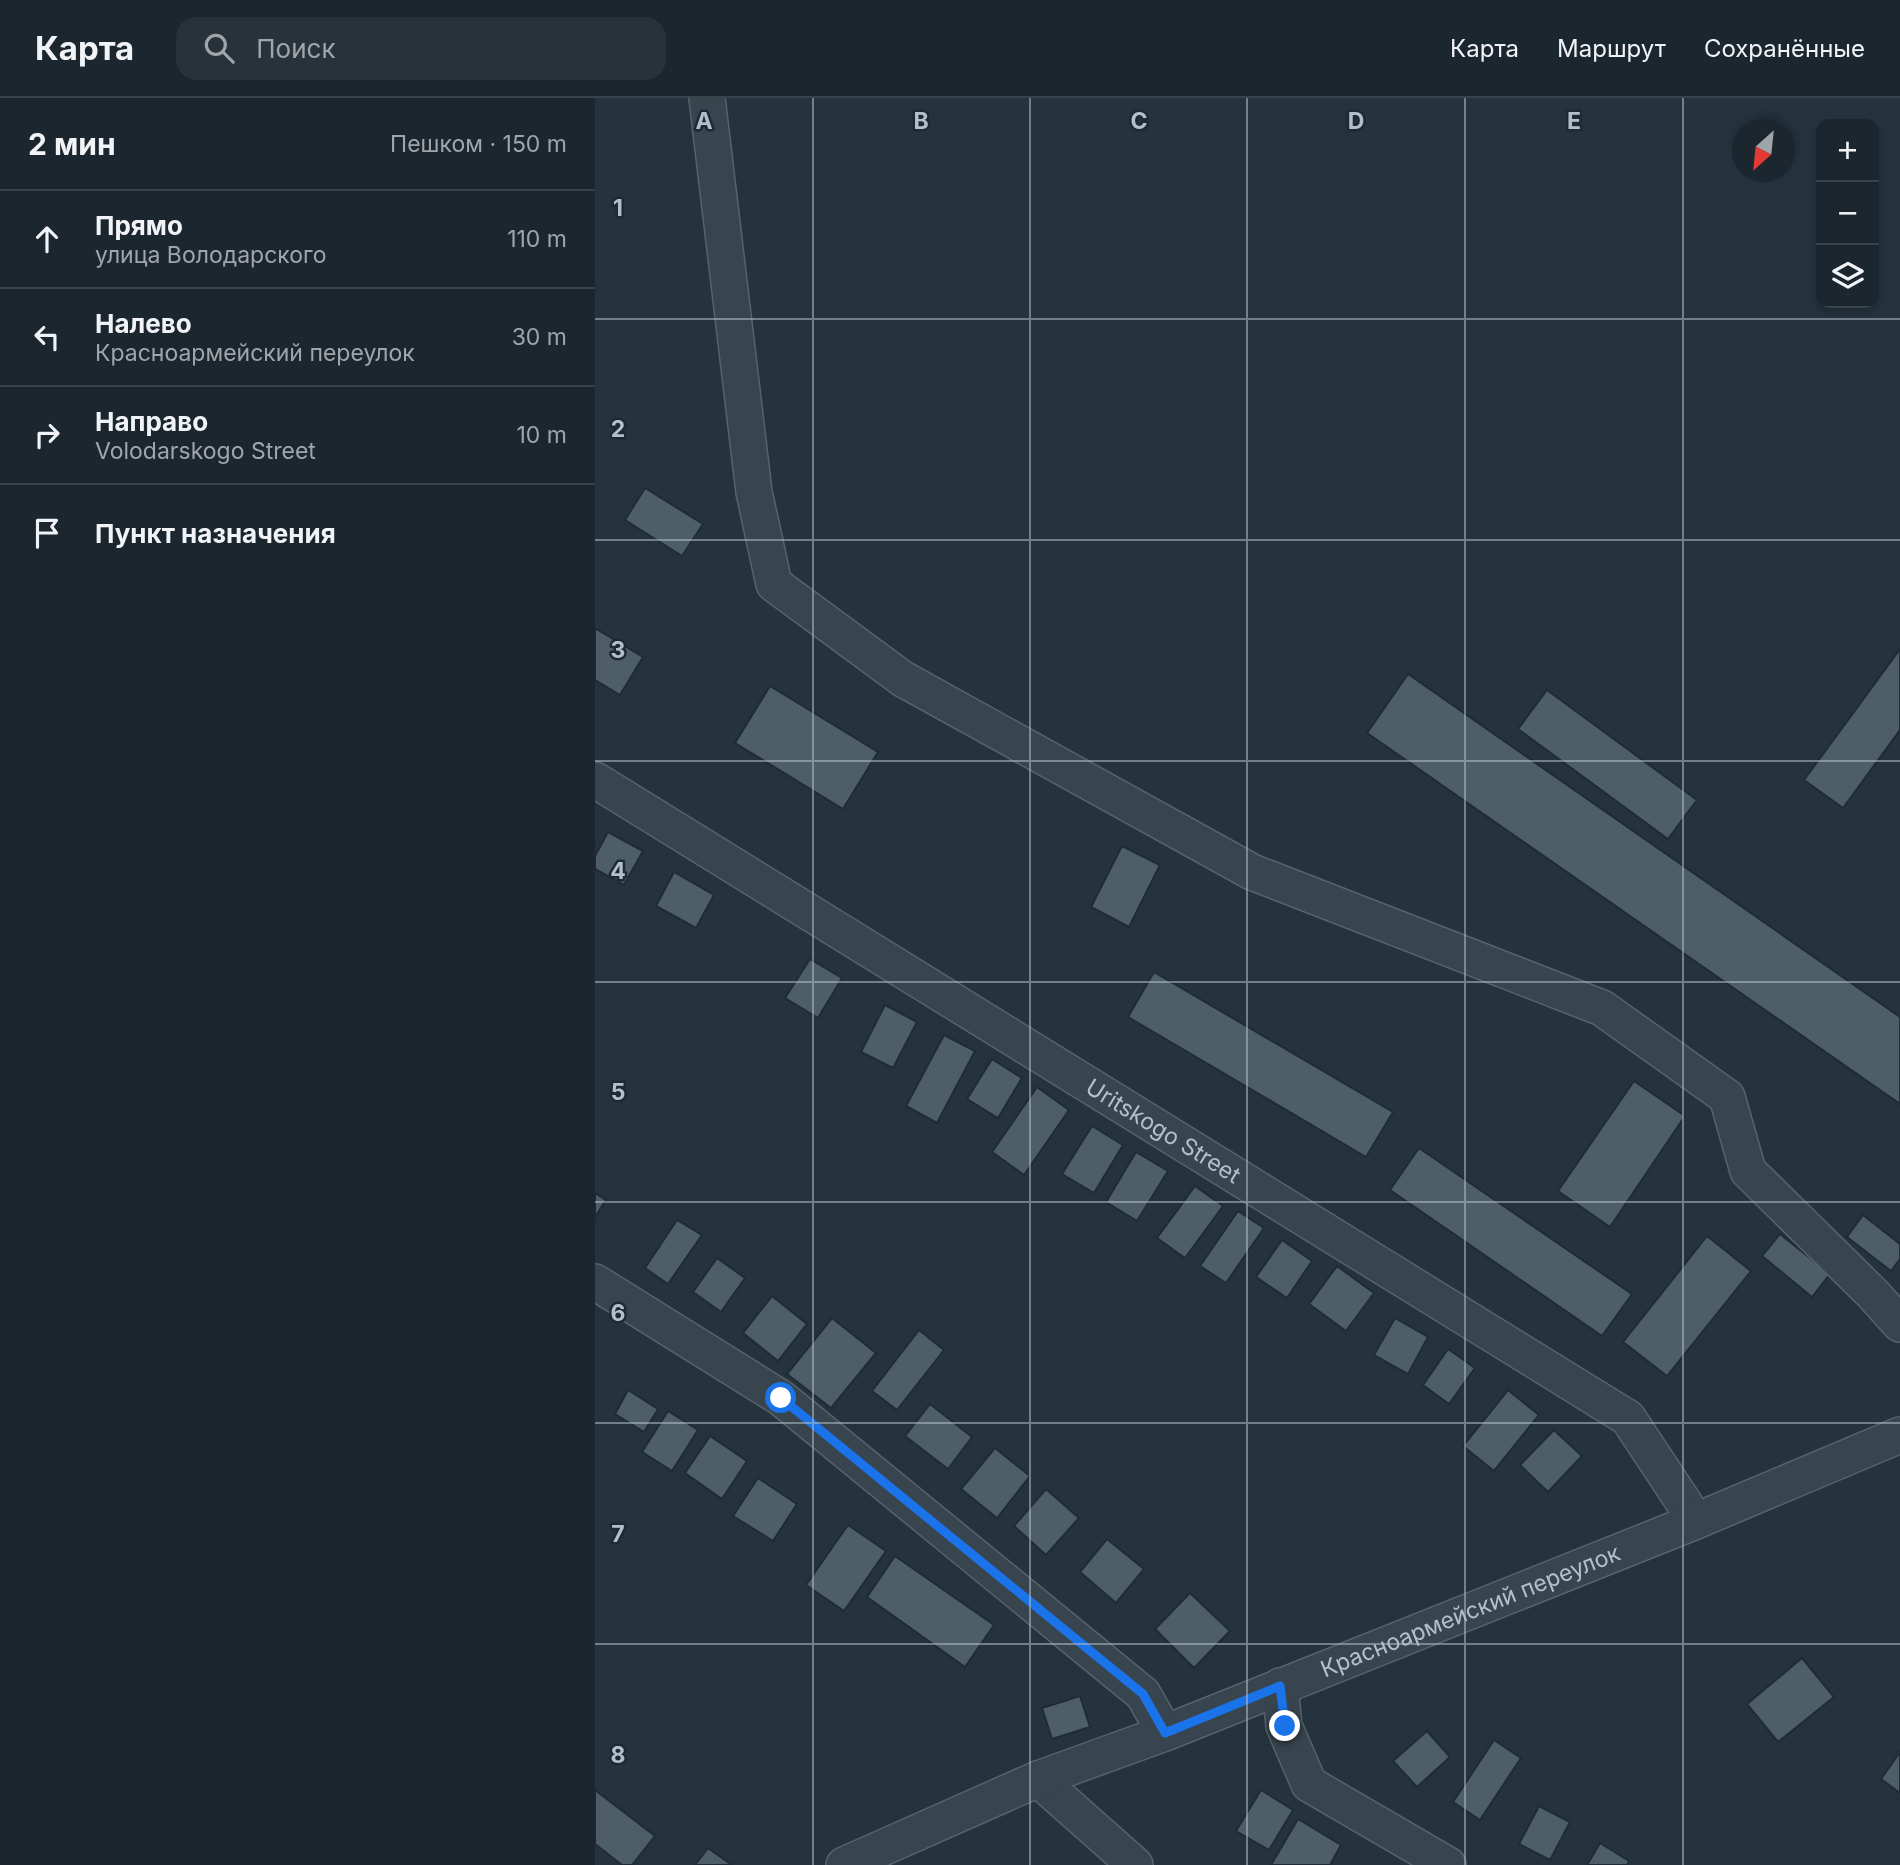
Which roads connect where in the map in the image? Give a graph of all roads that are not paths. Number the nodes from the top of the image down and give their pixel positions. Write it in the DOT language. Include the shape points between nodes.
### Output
graph roads {
  1 [pos="706,98"];
  2 [pos="595,780"];
  3 [pos="595,1282"];
  4 [pos="1900,1324"];
  5 [pos="1900,1435"];
  6 [pos="1696,1521"];
  7 [pos="1280,1686"];
  8 [pos="1165,1733"];
  9 [pos="1038,1779"];
  10 [pos="844,1865"];
  11 [pos="1135,1865"];
  12 [pos="1448,1865"];
  1 -- 4 [label="street" via="754,492 774,584 903,679 1252,872 1602,1008 1727,1097 1748,1171"];
  2 -- 6 [label="street, Uritskogo Street" via="1628,1418"];
  3 -- 8 [label="street" via="781,1398 1143,1694"];
  5 -- 6 [label="street, Красноармейский переулок"];
  6 -- 7 [label="street, Красноармейский переулок"];
  7 -- 8 [label="street, Красноармейский переулок"];
  7 -- 12 [label="street" via="1285,1726 1309,1784"];
  8 -- 9 [label="street, Красноармейский переулок"];
  9 -- 10 [label="street, Красноармейский переулок"];
  9 -- 11 [label="street"];
}
